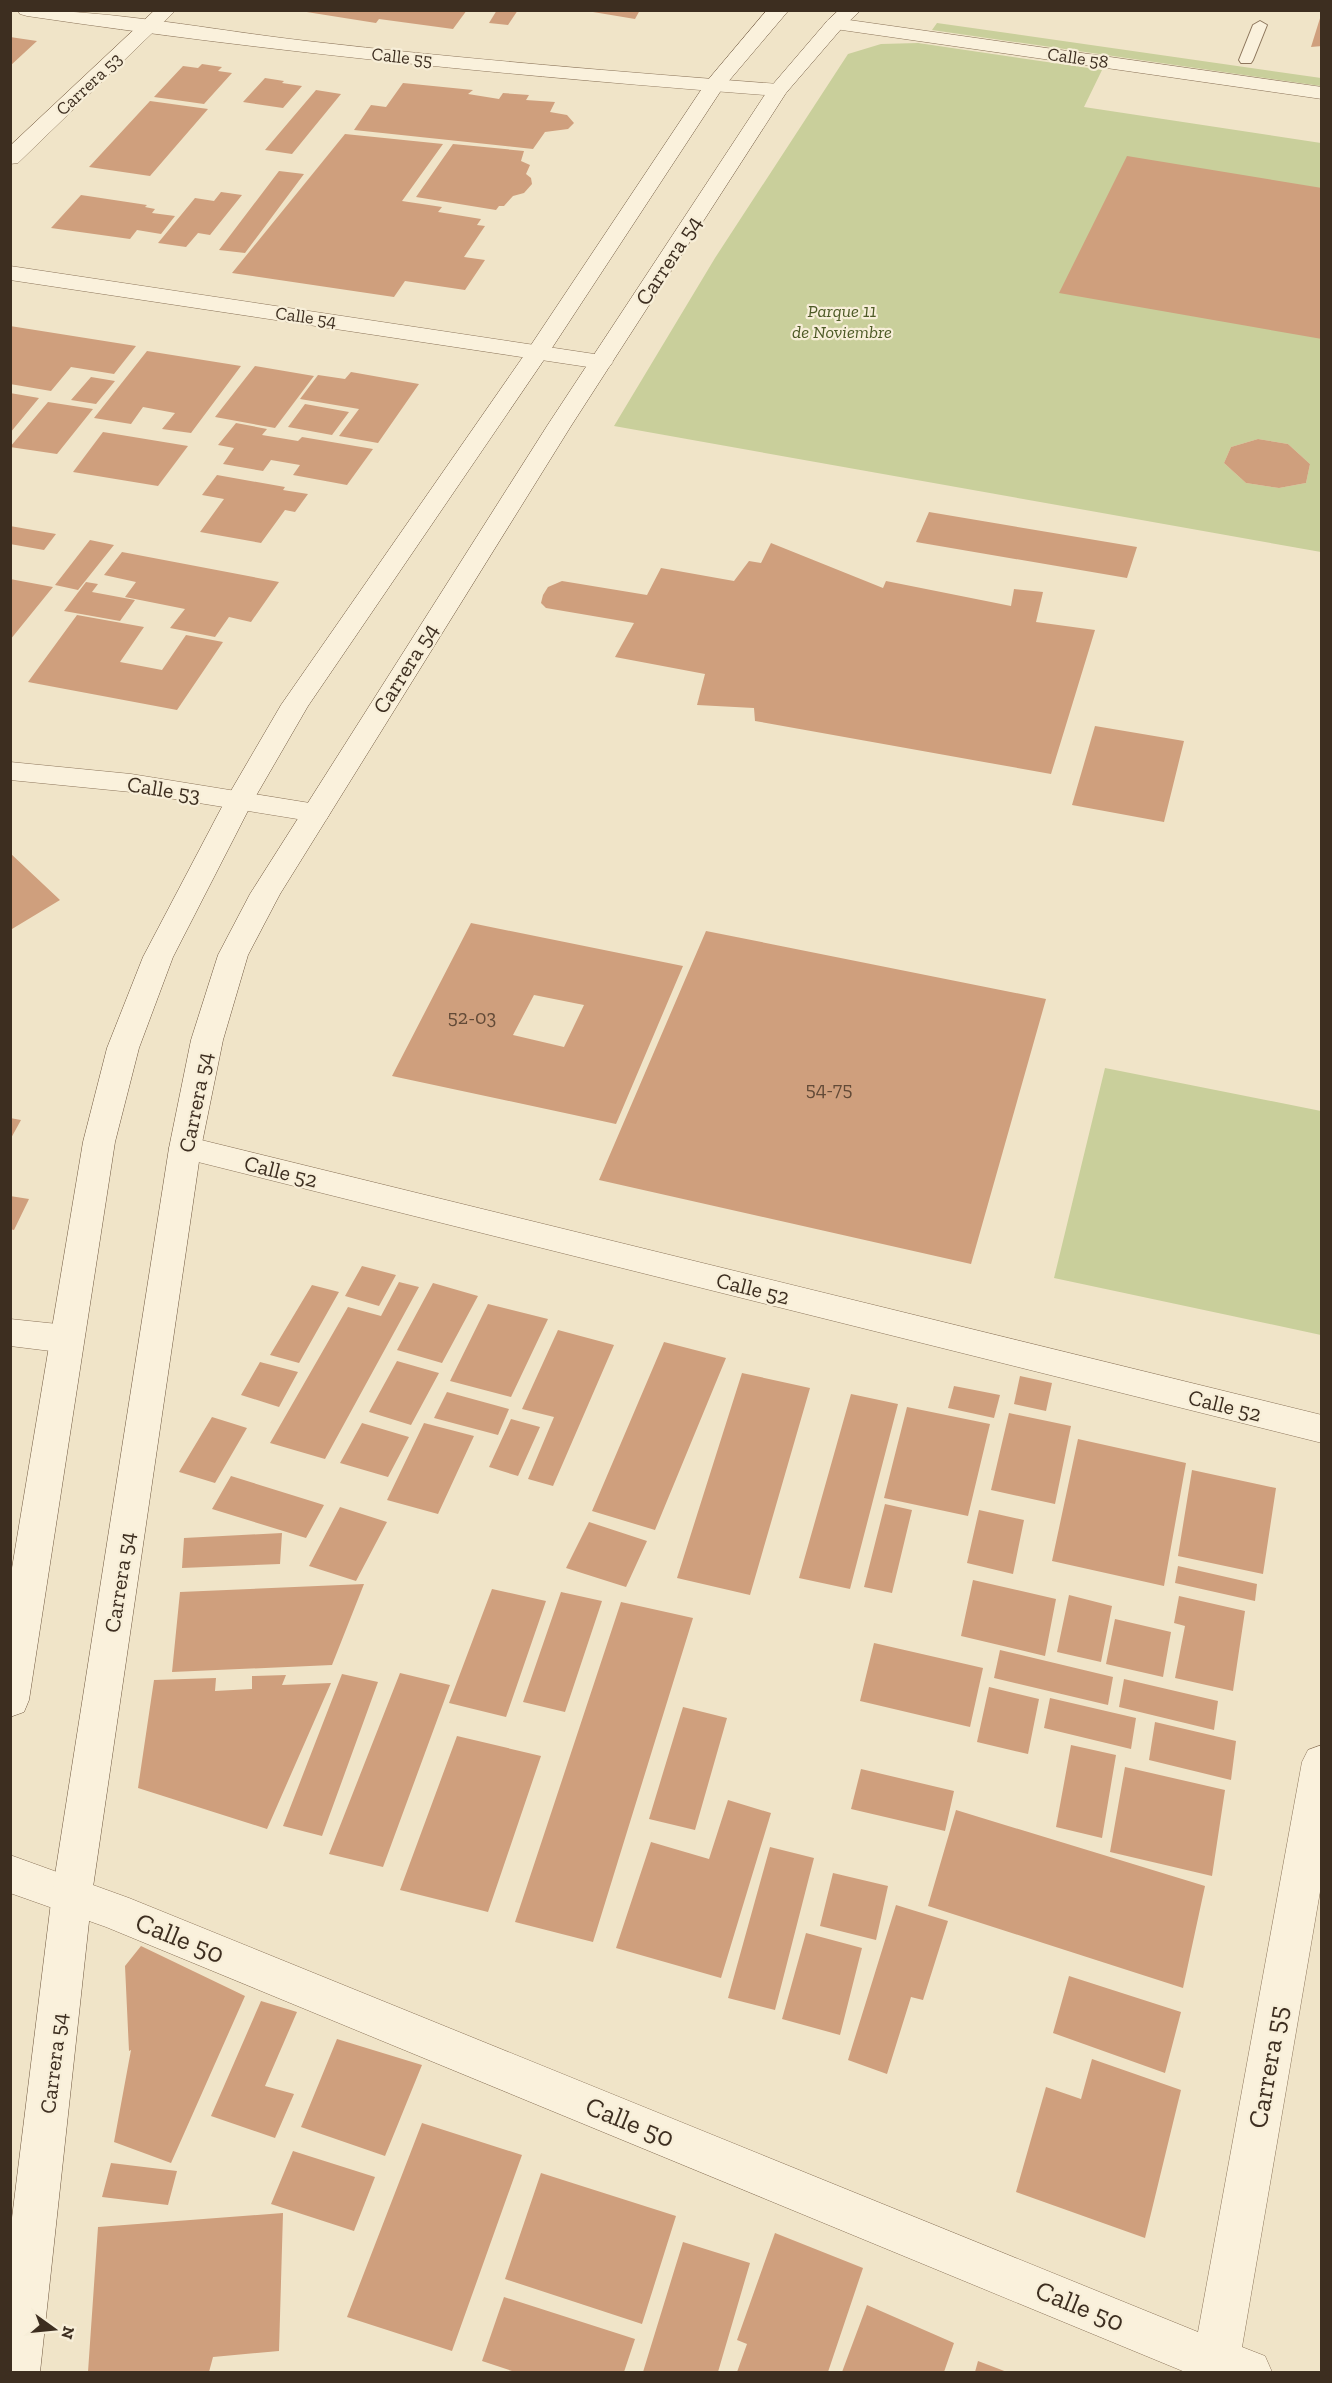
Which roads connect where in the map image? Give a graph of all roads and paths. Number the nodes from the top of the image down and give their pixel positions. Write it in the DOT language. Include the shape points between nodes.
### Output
graph roads {
  1 [pos="27,10"];
  2 [pos="167,10"];
  3 [pos="780,10"];
  4 [pos="852,10"];
  5 [pos="835,24"];
  6 [pos="1260,25"];
  7 [pos="149,28"];
  8 [pos="1223,56"];
  9 [pos="1246,60"];
  10 [pos="1268,63"];
  11 [pos="714,85"];
  12 [pos="778,90"];
  13 [pos="1322,93"];
  14 [pos="10,158"];
  15 [pos="10,273"];
  16 [pos="538,351"];
  17 [pos="601,362"];
  18 [pos="10,771"];
  19 [pos="239,801"];
  20 [pos="316,813"];
  21 [pos="185,1148"];
  22 [pos="10,1332"];
  23 [pos="67,1339"];
  24 [pos="1322,1429"];
  25 [pos="10,1700"];
  26 [pos="1322,1762"];
  27 [pos="1316,1826"];
  28 [pos="10,1874"];
  29 [pos="72,1894"];
  30 [pos="1226,2369"];
  31 [pos="17,2373"];
  1 -- 7 [label="main road, Calle 55"];
  2 -- 7 [label="main road, Carrera 53"];
  3 -- 11 [label="main road"];
  4 -- 5 [label="main road, Carrera 54"];
  5 -- 12 [label="main road, Carrera 54"];
  5 -- 13 [label="main road, Calle 58"];
  6 -- 9 [label="lane"];
  7 -- 11 [label="main road, Calle 55" via="457,63"];
  7 -- 14 [label="main road, Carrera 53"];
  8 -- 9 [label="main road"];
  9 -- 10 [label="main road"];
  11 -- 12 [label="main road, Calle 55"];
  11 -- 16 [label="main road"];
  12 -- 17 [label="main road, Carrera 54"];
  15 -- 16 [label="main road, Calle 54"];
  16 -- 17 [label="main road, Calle 54"];
  16 -- 19 [label="main road" via="295,705"];
  17 -- 20 [label="main road, Carrera 54"];
  18 -- 19 [label="main road, Calle 53" via="131,783"];
  19 -- 20 [label="main road, Calle 53"];
  19 -- 23 [label="main road" via="158,957 123,1048 99,1142"];
  20 -- 21 [label="main road, Carrera 54" via="265,894 233,955 207,1040"];
  21 -- 24 [label="main road, Calle 52"];
  21 -- 29 [label="main road, Carrera 54"];
  22 -- 23 [label="main road"];
  23 -- 25 [label="main road"];
  26 -- 27 [label="main road, Carrera 55"];
  27 -- 30 [label="main road, Carrera 55"];
  28 -- 29 [label="main road, Calle 50"];
  29 -- 30 [label="main road, Calle 50"];
  29 -- 31 [label="main road, Carrera 54"];
}
